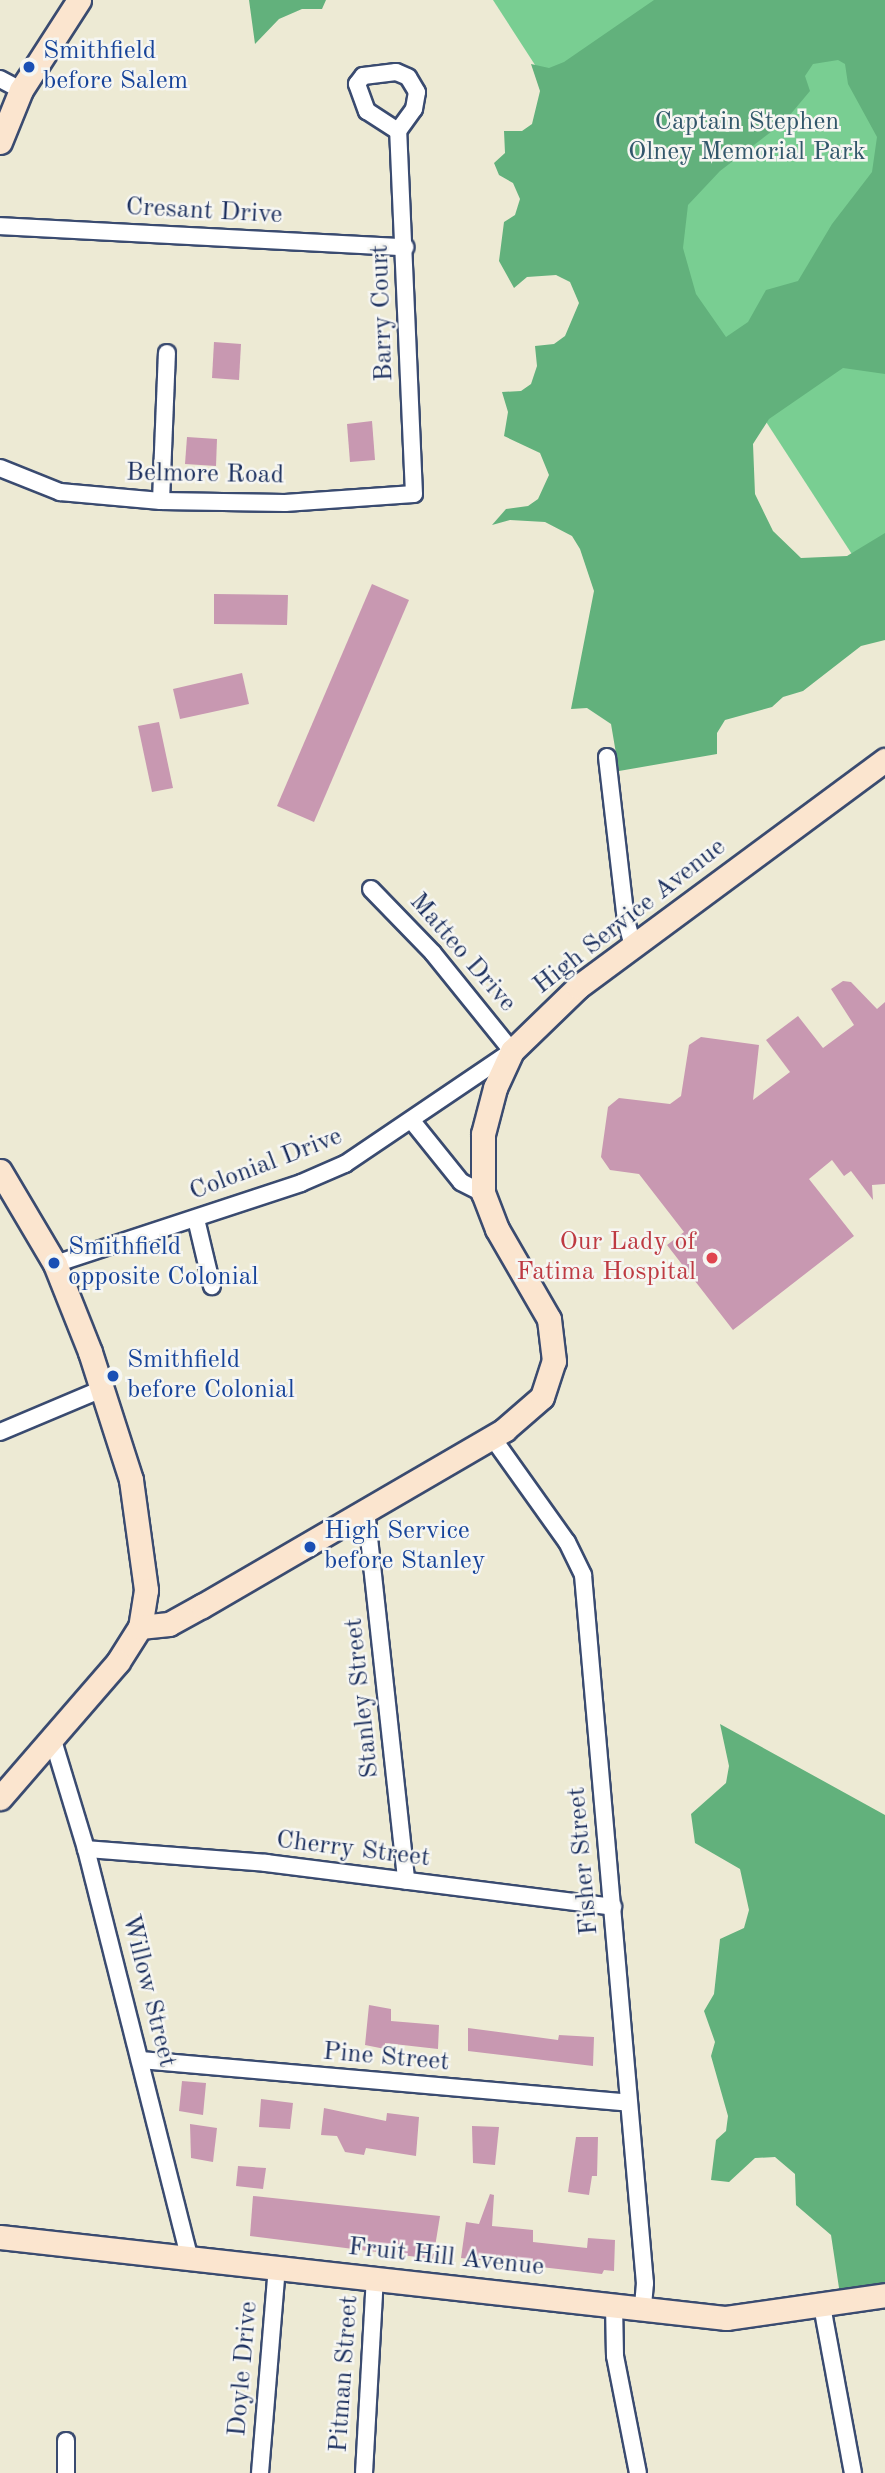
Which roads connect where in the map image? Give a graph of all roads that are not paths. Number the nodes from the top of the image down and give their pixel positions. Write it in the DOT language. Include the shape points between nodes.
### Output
graph roads {
  1 [pos="79,0"];
  2 [pos="0,79"];
  3 [pos="21,90"];
  4 [pos="398,131"];
  5 [pos="0,142"];
  6 [pos="0,226"];
  7 [pos="405,247"];
  8 [pos="167,353"];
  9 [pos="0,468"];
  10 [pos="414,494"];
  11 [pos="161,501"];
  12 [pos="607,757"];
  13 [pos="885,760"];
  14 [pos="371,889"];
  15 [pos="633,946"];
  16 [pos="512,1051"];
  17 [pos="412,1121"];
  18 [pos="0,1171"];
  19 [pos="483,1193"];
  20 [pos="196,1219"];
  21 [pos="55,1264"];
  22 [pos="212,1286"];
  23 [pos="102,1389"];
  24 [pos="0,1432"];
  25 [pos="492,1437"];
  26 [pos="366,1510"];
  27 [pos="140,1627"];
  28 [pos="52,1737"];
  29 [pos="0,1798"];
  30 [pos="86,1849"];
  31 [pos="407,1881"];
  32 [pos="613,1907"];
  33 [pos="140,2060"];
  34 [pos="627,2103"];
  35 [pos="0,2237"];
  36 [pos="190,2259"];
  37 [pos="277,2268"];
  38 [pos="375,2278"];
  39 [pos="885,2295"];
  40 [pos="614,2304"];
  41 [pos="822,2306"];
  42 [pos="643,2308"];
  43 [pos="66,2441"];
  44 [pos="66,2473"];
  45 [pos="260,2473"];
  46 [pos="364,2473"];
  47 [pos="638,2473"];
  48 [pos="853,2473"];
  1 -- 3 [label="main road"];
  2 -- 3 [label="street"];
  3 -- 5 [label="main road"];
  4 -- 7 [label="street, Barry Court"];
  6 -- 7 [label="street, Cresant Drive"];
  7 -- 10 [label="street, Barry Court"];
  8 -- 11 [label="street"];
  9 -- 11 [label="street, Belmore Road" via="60,492"];
  10 -- 11 [label="street, Belmore Road" via="285,503"];
  12 -- 15 [label="street"];
  13 -- 15 [label="main road, High Service Avenue"];
  14 -- 16 [label="street, Matteo Drive" via="433,953"];
  15 -- 16 [label="main road, High Service Avenue" via="553,1007"];
  16 -- 17 [label="street, Colonial Drive"];
  16 -- 19 [label="main road, High Service Avenue" via="488,1109 483,1134"];
  17 -- 19 [label="street" via="461,1182"];
  17 -- 20 [label="street, Colonial Drive" via="345,1164"];
  18 -- 21 [label="main road"];
  19 -- 25 [label="main road, High Service Avenue" via="497,1229 549,1319 554,1361 542,1397"];
  20 -- 21 [label="street, Colonial Drive"];
  20 -- 22 [label="street"];
  21 -- 23 [label="main road"];
  23 -- 24 [label="street"];
  23 -- 27 [label="main road" via="139,1519 146,1590"];
  25 -- 26 [label="main road, High Service Avenue"];
  25 -- 32 [label="street, Fisher Street" via="567,1542 583,1576"];
  26 -- 27 [label="main road, High Service Avenue" via="169,1624"];
  26 -- 31 [label="street, Stanley Street"];
  27 -- 28 [label="main road" via="118,1662"];
  28 -- 29 [label="main road"];
  28 -- 30 [label="street, Willow Street"];
  30 -- 31 [label="street, Cherry Street"];
  30 -- 33 [label="street, Willow Street"];
  31 -- 32 [label="street, Cherry Street"];
  32 -- 34 [label="street, Fisher Street"];
  33 -- 34 [label="street, Pine Street"];
  33 -- 36 [label="street, Willow Street"];
  34 -- 42 [label="street, Fisher Street" via="645,2283"];
  35 -- 36 [label="main road, Fruit Hill Avenue"];
  36 -- 37 [label="main road, Fruit Hill Avenue"];
  37 -- 38 [label="main road, Fruit Hill Avenue"];
  37 -- 45 [label="street, Doyle Drive"];
  38 -- 40 [label="main road, Fruit Hill Avenue"];
  38 -- 46 [label="street, Pitman Street" via="363,2426"];
  39 -- 41 [label="main road, Fruit Hill Avenue"];
  40 -- 42 [label="main road, Fruit Hill Avenue"];
  40 -- 47 [label="street" via="615,2356"];
  41 -- 42 [label="main road, Fruit Hill Avenue" via="726,2318"];
  41 -- 48 [label="street"];
  43 -- 44 [label="street"];
}
